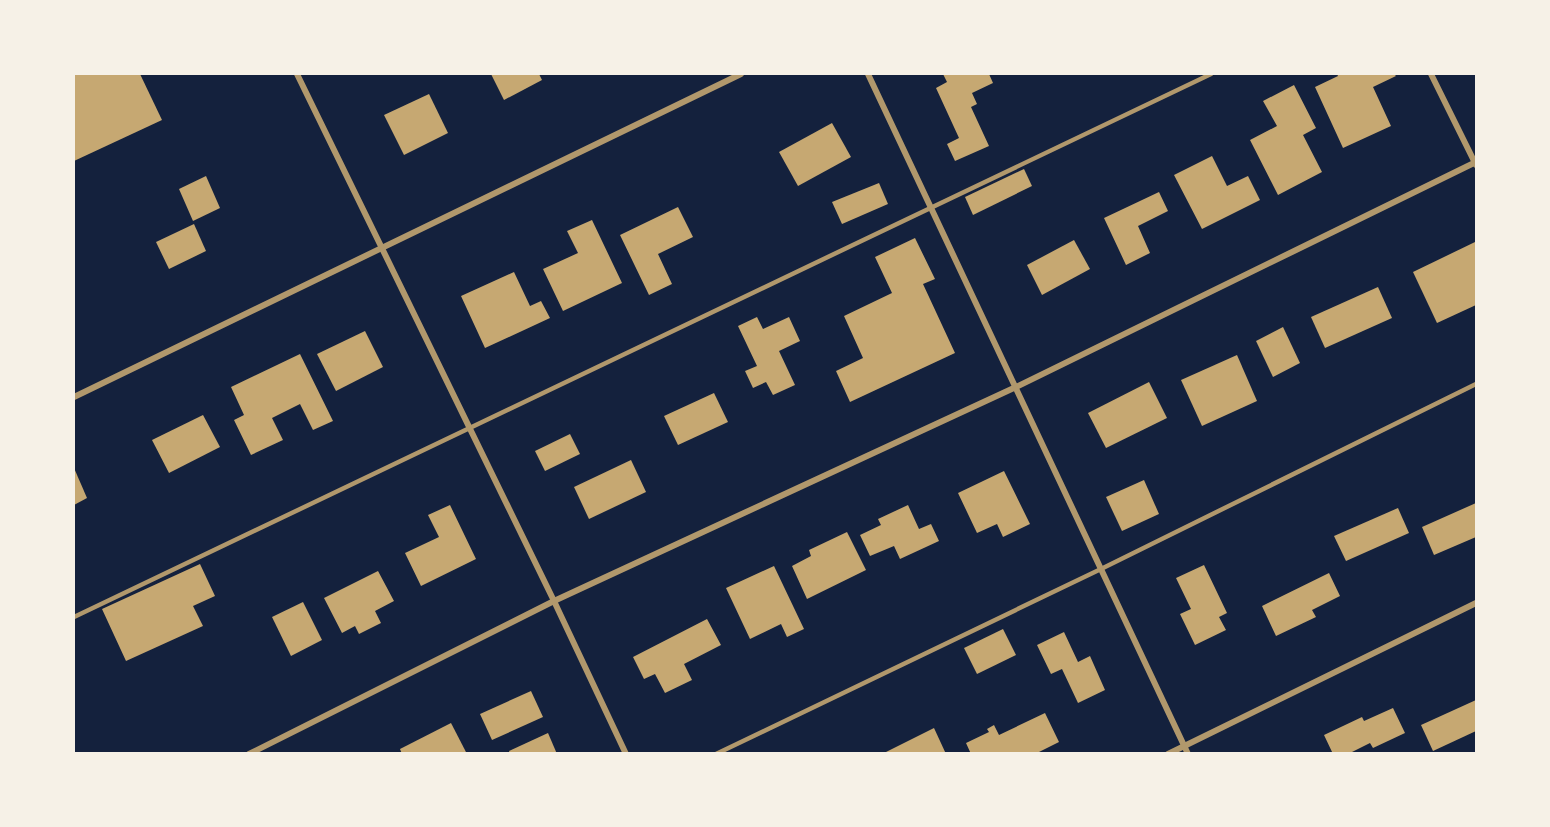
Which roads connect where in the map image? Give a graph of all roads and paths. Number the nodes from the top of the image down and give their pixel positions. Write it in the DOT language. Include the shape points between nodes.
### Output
graph roads {
  1 [pos="297,74"];
  2 [pos="741,74"];
  3 [pos="868,74"];
  4 [pos="1211,74"];
  5 [pos="1431,74"];
  6 [pos="1476,163"];
  7 [pos="932,208"];
  8 [pos="382,247"];
  9 [pos="1476,384"];
  10 [pos="1016,387"];
  11 [pos="74,397"];
  12 [pos="470,428"];
  13 [pos="1101,569"];
  14 [pos="554,601"];
  15 [pos="1476,603"];
  16 [pos="74,617"];
  17 [pos="1185,746"];
  18 [pos="249,753"];
  19 [pos="626,753"];
  20 [pos="716,753"];
  21 [pos="1168,753"];
  22 [pos="1188,753"];
  1 -- 8 [label="street"];
  2 -- 8 [label="street"];
  3 -- 7 [label="street"];
  4 -- 7 [label="lane"];
  5 -- 6 [label="street"];
  6 -- 10 [label="street"];
  7 -- 10 [label="street"];
  7 -- 12 [label="lane"];
  8 -- 11 [label="street"];
  8 -- 12 [label="street"];
  9 -- 13 [label="lane"];
  10 -- 13 [label="street"];
  10 -- 14 [label="street"];
  12 -- 14 [label="street"];
  12 -- 16 [label="lane"];
  13 -- 17 [label="street"];
  13 -- 20 [label="lane"];
  14 -- 18 [label="street"];
  14 -- 19 [label="street"];
  15 -- 17 [label="street"];
  17 -- 21 [label="street"];
  17 -- 22 [label="street"];
}
